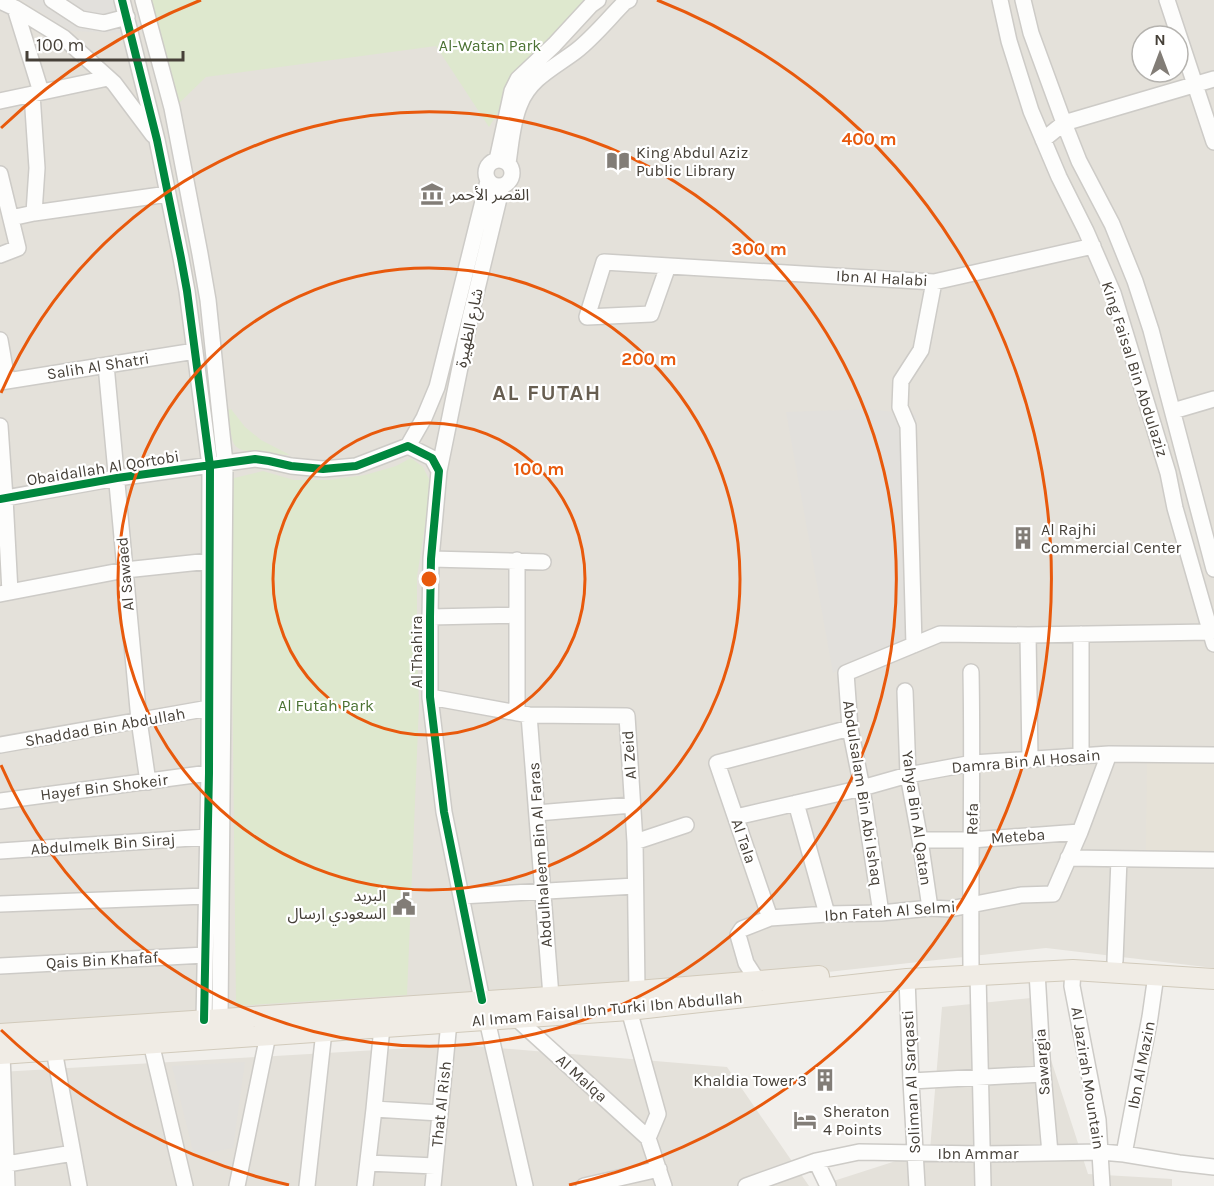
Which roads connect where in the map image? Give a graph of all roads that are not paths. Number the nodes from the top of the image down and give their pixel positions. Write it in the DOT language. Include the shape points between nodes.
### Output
graph roads {
  1 [pos="52,0"];
  2 [pos="122,0"];
  3 [pos="143,0"];
  4 [pos="598,0"];
  5 [pos="629,0"];
  6 [pos="999,0"];
  7 [pos="1023,0"];
  8 [pos="1167,0"];
  9 [pos="0,1"];
  10 [pos="15,8"];
  11 [pos="127,17"];
  12 [pos="108,78"];
  13 [pos="1214,79"];
  14 [pos="1195,86"];
  15 [pos="36,93"];
  16 [pos="0,101"];
  17 [pos="1064,123"];
  18 [pos="157,140"];
  19 [pos="1043,140"];
  20 [pos="1214,142"];
  21 [pos="502,162"];
  22 [pos="0,174"];
  23 [pos="495,183"];
  24 [pos="168,194"];
  25 [pos="34,213"];
  26 [pos="11,218"];
  27 [pos="1093,246"];
  28 [pos="0,255"];
  29 [pos="668,266"];
  30 [pos="934,282"];
  31 [pos="0,340"];
  32 [pos="195,351"];
  33 [pos="106,365"];
  34 [pos="4,381"];
  35 [pos="1214,399"];
  36 [pos="1173,411"];
  37 [pos="219,415"];
  38 [pos="0,426"];
  39 [pos="408,446"];
  40 [pos="269,460"];
  41 [pos="218,464"];
  42 [pos="1187,467"];
  43 [pos="439,471"];
  44 [pos="1168,473"];
  45 [pos="117,478"];
  46 [pos="3,498"];
  47 [pos="1175,508"];
  48 [pos="1197,508"];
  49 [pos="431,559"];
  50 [pos="517,560"];
  51 [pos="210,561"];
  52 [pos="543,562"];
  53 [pos="1214,569"];
  54 [pos="125,570"];
  55 [pos="5,593"];
  56 [pos="517,615"];
  57 [pos="430,617"];
  58 [pos="1081,634"];
  59 [pos="1028,635"];
  60 [pos="1212,638"];
  61 [pos="914,645"];
  62 [pos="971,672"];
  63 [pos="905,691"];
  64 [pos="430,697"];
  65 [pos="209,708"];
  66 [pos="523,714"];
  67 [pos="139,720"];
  68 [pos="850,728"];
  69 [pos="0,745"];
  70 [pos="1109,754"];
  71 [pos="1214,755"];
  72 [pos="1081,756"];
  73 [pos="1030,759"];
  74 [pos="973,763"];
  75 [pos="908,775"];
  76 [pos="148,782"];
  77 [pos="213,783"];
  78 [pos="862,788"];
  79 [pos="0,801"];
  80 [pos="796,803"];
  81 [pos="632,805"];
  82 [pos="537,813"];
  83 [pos="215,816"];
  84 [pos="736,817"];
  85 [pos="686,825"];
  86 [pos="1080,832"];
  87 [pos="207,837"];
  88 [pos="920,840"];
  89 [pos="971,840"];
  90 [pos="635,842"];
  91 [pos="0,851"];
  92 [pos="1068,858"];
  93 [pos="1119,859"];
  94 [pos="1214,860"];
  95 [pos="635,886"];
  96 [pos="543,891"];
  97 [pos="206,896"];
  98 [pos="461,897"];
  99 [pos="0,904"];
  100 [pos="970,904"];
  101 [pos="930,908"];
  102 [pos="881,913"];
  103 [pos="827,914"];
  104 [pos="770,918"];
  105 [pos="205,955"];
  106 [pos="1115,961"];
  107 [pos="0,966"];
  108 [pos="1214,969"];
  109 [pos="975,970"];
  110 [pos="1073,970"];
  111 [pos="1037,972"];
  112 [pos="1156,975"];
  113 [pos="907,979"];
  114 [pos="1214,979"];
  115 [pos="757,980"];
  116 [pos="637,991"];
  117 [pos="551,996"];
  118 [pos="482,1000"];
  119 [pos="629,1010"];
  120 [pos="516,1018"];
  121 [pos="212,1019"];
  122 [pos="487,1020"];
  123 [pos="449,1022"];
  124 [pos="382,1027"];
  125 [pos="324,1031"];
  126 [pos="0,1034"];
  127 [pos="268,1035"];
  128 [pos="151,1043"];
  129 [pos="54,1050"];
  130 [pos="1,1054"];
  131 [pos="1043,1074"];
  132 [pos="979,1077"];
  133 [pos="910,1081"];
  134 [pos="374,1109"];
  135 [pos="440,1113"];
  136 [pos="648,1138"];
  137 [pos="1101,1152"];
  138 [pos="914,1153"];
  139 [pos="1050,1153"];
  140 [pos="73,1154"];
  141 [pos="981,1154"];
  142 [pos="1124,1154"];
  143 [pos="816,1161"];
  144 [pos="368,1163"];
  145 [pos="435,1166"];
  146 [pos="1214,1167"];
  147 [pos="658,1169"];
  148 [pos="5,1177"];
  149 [pos="79,1186"];
  150 [pos="185,1186"];
  151 [pos="237,1186"];
  152 [pos="307,1186"];
  153 [pos="365,1186"];
  154 [pos="433,1186"];
  155 [pos="525,1186"];
  156 [pos="584,1186"];
  157 [pos="664,1186"];
  158 [pos="746,1186"];
  159 [pos="828,1186"];
  160 [pos="917,1186"];
  161 [pos="983,1186"];
  162 [pos="1101,1186"];
  1 -- 11 [label="street" via="81,19 104,23"];
  2 -- 11 [label="street"];
  3 -- 37 [label="street" via="172,108 200,254"];
  4 -- 21 [label="street, شارع الظهيرة" via="518,79 512,91"];
  5 -- 21 [label="street, شارع الظهيرة" via="525,94"];
  6 -- 19 [label="street, King Faisal Bin Abdulaziz" via="1024,91"];
  7 -- 17 [label="street, King Faisal Bin Abdulaziz"];
  8 -- 14 [label="street"];
  9 -- 10 [label="street"];
  10 -- 12 [label="street" via="64,38"];
  10 -- 15 [label="street"];
  11 -- 18 [label="street"];
  12 -- 15 [label="street"];
  12 -- 18 [label="street"];
  13 -- 14 [label="street"];
  14 -- 17 [label="street"];
  14 -- 20 [label="street"];
  15 -- 16 [label="street"];
  15 -- 25 [label="street"];
  17 -- 19 [label="street"];
  17 -- 36 [label="street, King Faisal Bin Abdulaziz" via="1135,281"];
  18 -- 24 [label="street"];
  19 -- 27 [label="street, King Faisal Bin Abdulaziz"];
  21 -- 23 [label="street, شارع الظهيرة" via="490,163 486,170 485,174"];
  21 -- 23 [label="street, شارع الظهيرة" via="512,168 512,177 507,184"];
  22 -- 26 [label="street"];
  23 -- 39 [label="street, شارع الظهيرة" via="437,387"];
  23 -- 43 [label="street, شارع الظهيرة"];
  24 -- 25 [label="street"];
  24 -- 32 [label="street"];
  25 -- 26 [label="street"];
  26 -- 28 [label="street" via="18,248"];
  27 -- 30 [label="street, Ibn Al Halabi"];
  27 -- 44 [label="street, King Faisal Bin Abdulaziz" via="1113,292"];
  29 -- 29 [label="street, Ibn Al Halabi" via="651,314 587,317 603,262"];
  29 -- 30 [label="street, Ibn Al Halabi"];
  30 -- 61 [label="street" via="921,350 901,381 900,398 908,426"];
  31 -- 34 [label="street"];
  32 -- 33 [label="street, Salih Al Shatri"];
  32 -- 41 [label="street"];
  33 -- 34 [label="street, Salih Al Shatri"];
  33 -- 45 [label="street, Al Sawaed"];
  35 -- 36 [label="street"];
  36 -- 42 [label="street, King Faisal Bin Abdulaziz"];
  37 -- 40 [label="street" via="223,433 233,448 250,457"];
  37 -- 41 [label="street"];
  38 -- 46 [label="street"];
  39 -- 40 [label="street" via="356,466 323,469"];
  39 -- 43 [label="street" via="432,458"];
  40 -- 41 [label="street"];
  41 -- 45 [label="street, Obaidallah Al Qortobi"];
  41 -- 51 [label="street"];
  41 -- 77 [label="street"];
  42 -- 44 [label="street" via="1179,474"];
  42 -- 48 [label="street, King Faisal Bin Abdulaziz"];
  43 -- 49 [label="street, Al Thahira"];
  44 -- 47 [label="street, King Faisal Bin Abdulaziz"];
  45 -- 46 [label="street, Obaidallah Al Qortobi"];
  45 -- 54 [label="street, Al Sawaed"];
  46 -- 55 [label="street"];
  47 -- 48 [label="street" via="1190,504"];
  47 -- 60 [label="street, King Faisal Bin Abdulaziz"];
  48 -- 53 [label="street, King Faisal Bin Abdulaziz"];
  49 -- 50 [label="street"];
  49 -- 57 [label="street, Al Thahira"];
  50 -- 52 [label="street"];
  50 -- 56 [label="street, Abdulhaleem Bin Al Faras"];
  51 -- 54 [label="street"];
  51 -- 65 [label="street"];
  54 -- 55 [label="street"];
  54 -- 67 [label="street, Al Sawaed"];
  56 -- 57 [label="street"];
  56 -- 66 [label="street, Abdulhaleem Bin Al Faras"];
  57 -- 64 [label="street, Al Thahira"];
  58 -- 59 [label="street"];
  58 -- 60 [label="street"];
  58 -- 72 [label="street"];
  59 -- 61 [label="street" via="940,634"];
  59 -- 73 [label="street"];
  61 -- 68 [label="street, Abdulsalam Bin Abi Ishaq" via="846,673"];
  62 -- 74 [label="street, Refa"];
  63 -- 75 [label="street, Yahya Bin Al Qatan"];
  64 -- 66 [label="street, Al Zeid"];
  64 -- 98 [label="street, Al Thahira" via="444,812"];
  65 -- 67 [label="street, Shaddad Bin Abdullah"];
  65 -- 77 [label="street"];
  66 -- 81 [label="street, Al Zeid" via="627,716"];
  66 -- 82 [label="street, Abdulhaleem Bin Al Faras"];
  67 -- 69 [label="street, Shaddad Bin Abdullah"];
  67 -- 76 [label="street, Al Sawaed"];
  68 -- 78 [label="street, Abdulsalam Bin Abi Ishaq"];
  68 -- 84 [label="street, Al Tala" via="717,763"];
  70 -- 71 [label="street, Damra Bin Al Hosain"];
  70 -- 72 [label="street, Damra Bin Al Hosain"];
  70 -- 86 [label="street, Ibn Fateh Al Selmi"];
  72 -- 73 [label="street, Damra Bin Al Hosain"];
  73 -- 74 [label="street, Damra Bin Al Hosain"];
  74 -- 75 [label="street, Damra Bin Al Hosain"];
  74 -- 89 [label="street, Refa"];
  75 -- 78 [label="street, Damra Bin Al Hosain"];
  75 -- 88 [label="street, Yahya Bin Al Qatan"];
  76 -- 77 [label="street, Hayef Bin Shokeir"];
  76 -- 79 [label="street, Hayef Bin Shokeir"];
  77 -- 83 [label="street"];
  78 -- 80 [label="street, Damra Bin Al Hosain"];
  78 -- 102 [label="street, Abdulsalam Bin Abi Ishaq"];
  80 -- 84 [label="street, Damra Bin Al Hosain"];
  80 -- 103 [label="street"];
  81 -- 82 [label="street"];
  81 -- 90 [label="street, Al Zeid"];
  82 -- 96 [label="street, Abdulhaleem Bin Al Faras"];
  83 -- 87 [label="street"];
  83 -- 121 [label="street"];
  84 -- 104 [label="street, Al Tala"];
  85 -- 90 [label="street"];
  86 -- 89 [label="street, Meteba"];
  86 -- 92 [label="street, Ibn Fateh Al Selmi"];
  87 -- 91 [label="street, Abdulmelk Bin Siraj"];
  87 -- 97 [label="street"];
  88 -- 89 [label="street, Meteba"];
  88 -- 101 [label="street, Yahya Bin Al Qatan"];
  89 -- 100 [label="street, Refa"];
  90 -- 95 [label="street, Al Zeid"];
  92 -- 93 [label="street"];
  92 -- 100 [label="street, Ibn Fateh Al Selmi" via="1053,894"];
  93 -- 94 [label="street"];
  93 -- 106 [label="street"];
  95 -- 96 [label="street"];
  95 -- 116 [label="street, Al Zeid"];
  96 -- 98 [label="street"];
  96 -- 117 [label="street, Abdulhaleem Bin Al Faras"];
  97 -- 99 [label="street"];
  97 -- 105 [label="street"];
  98 -- 118 [label="street, Al Thahira"];
  100 -- 101 [label="street, Ibn Fateh Al Selmi"];
  100 -- 109 [label="street, Refa"];
  101 -- 102 [label="street, Ibn Fateh Al Selmi"];
  102 -- 103 [label="street, Ibn Fateh Al Selmi"];
  103 -- 104 [label="street, Ibn Fateh Al Selmi"];
  104 -- 115 [label="street, Ibn Fateh Al Selmi" via="742,928 738,935 746,963"];
  105 -- 107 [label="street, Qais Bin Khafaf"];
  105 -- 121 [label="street"];
  106 -- 108 [label="main road, Al Imam Faisal Ibn Turki Ibn Abdullah"];
  106 -- 109 [label="main road, Al Imam Faisal Ibn Turki Ibn Abdullah"];
  109 -- 111 [label="main road, Al Imam Faisal Ibn Turki Ibn Abdullah"];
  109 -- 113 [label="main road, Al Imam Faisal Ibn Turki Ibn Abdullah"];
  109 -- 115 [label="main road, Al Imam Faisal Ibn Turki Ibn Abdullah"];
  109 -- 132 [label="street, Refa"];
  110 -- 111 [label="main road, Al Imam Faisal Ibn Turki Ibn Abdullah"];
  110 -- 112 [label="main road, Al Imam Faisal Ibn Turki Ibn Abdullah"];
  110 -- 137 [label="street, Al Jazirah Mountain" via="1072,986"];
  111 -- 131 [label="street, Sawargia"];
  112 -- 114 [label="main road, Al Imam Faisal Ibn Turki Ibn Abdullah"];
  112 -- 142 [label="street, Ibn Al Mazin"];
  113 -- 119 [label="main road, Al Imam Faisal Ibn Turki Ibn Abdullah"];
  113 -- 133 [label="street, Soliman Al Sarqasti"];
  115 -- 116 [label="main road, Al Imam Faisal Ibn Turki Ibn Abdullah"];
  116 -- 117 [label="main road, Al Imam Faisal Ibn Turki Ibn Abdullah"];
  117 -- 118 [label="main road, Al Imam Faisal Ibn Turki Ibn Abdullah"];
  118 -- 121 [label="main road, Al Imam Faisal Ibn Turki Ibn Abdullah"];
  119 -- 120 [label="main road, Al Imam Faisal Ibn Turki Ibn Abdullah"];
  119 -- 136 [label="street" via="658,1114"];
  120 -- 122 [label="main road, Al Imam Faisal Ibn Turki Ibn Abdullah"];
  120 -- 136 [label="street, Al Malqa"];
  121 -- 126 [label="main road, Al Imam Faisal Ibn Turki Ibn Abdullah"];
  122 -- 123 [label="main road, Al Imam Faisal Ibn Turki Ibn Abdullah"];
  122 -- 155 [label="street"];
  123 -- 124 [label="main road, Al Imam Faisal Ibn Turki Ibn Abdullah"];
  123 -- 135 [label="street, That Al Rish"];
  124 -- 125 [label="main road, Al Imam Faisal Ibn Turki Ibn Abdullah"];
  124 -- 134 [label="street"];
  125 -- 127 [label="main road, Al Imam Faisal Ibn Turki Ibn Abdullah"];
  125 -- 152 [label="street"];
  127 -- 128 [label="main road, Al Imam Faisal Ibn Turki Ibn Abdullah"];
  127 -- 151 [label="street"];
  128 -- 129 [label="main road, Al Imam Faisal Ibn Turki Ibn Abdullah"];
  128 -- 150 [label="street"];
  129 -- 130 [label="main road, Al Imam Faisal Ibn Turki Ibn Abdullah"];
  129 -- 140 [label="street"];
  130 -- 148 [label="street"];
  131 -- 132 [label="street"];
  131 -- 139 [label="street, Sawargia"];
  132 -- 133 [label="street"];
  132 -- 141 [label="street, Refa"];
  133 -- 138 [label="street, Soliman Al Sarqasti"];
  134 -- 135 [label="street"];
  134 -- 144 [label="street"];
  135 -- 145 [label="street, That Al Rish"];
  136 -- 147 [label="street"];
  137 -- 139 [label="street, Ibn Ammar"];
  137 -- 142 [label="street, Ibn Ammar"];
  137 -- 162 [label="street, Al Jazirah Mountain"];
  138 -- 141 [label="street, Ibn Ammar"];
  138 -- 143 [label="street, Ibn Ammar" via="859,1152"];
  138 -- 160 [label="street, Soliman Al Sarqasti"];
  139 -- 141 [label="street, Ibn Ammar"];
  140 -- 148 [label="street"];
  140 -- 149 [label="street"];
  141 -- 161 [label="street, Refa"];
  142 -- 146 [label="street, Ibn Ammar"];
  143 -- 158 [label="street, Ibn Ammar"];
  143 -- 159 [label="street"];
  144 -- 145 [label="street"];
  144 -- 153 [label="street"];
  145 -- 154 [label="street, That Al Rish"];
  147 -- 156 [label="street"];
  147 -- 157 [label="street"];
}
